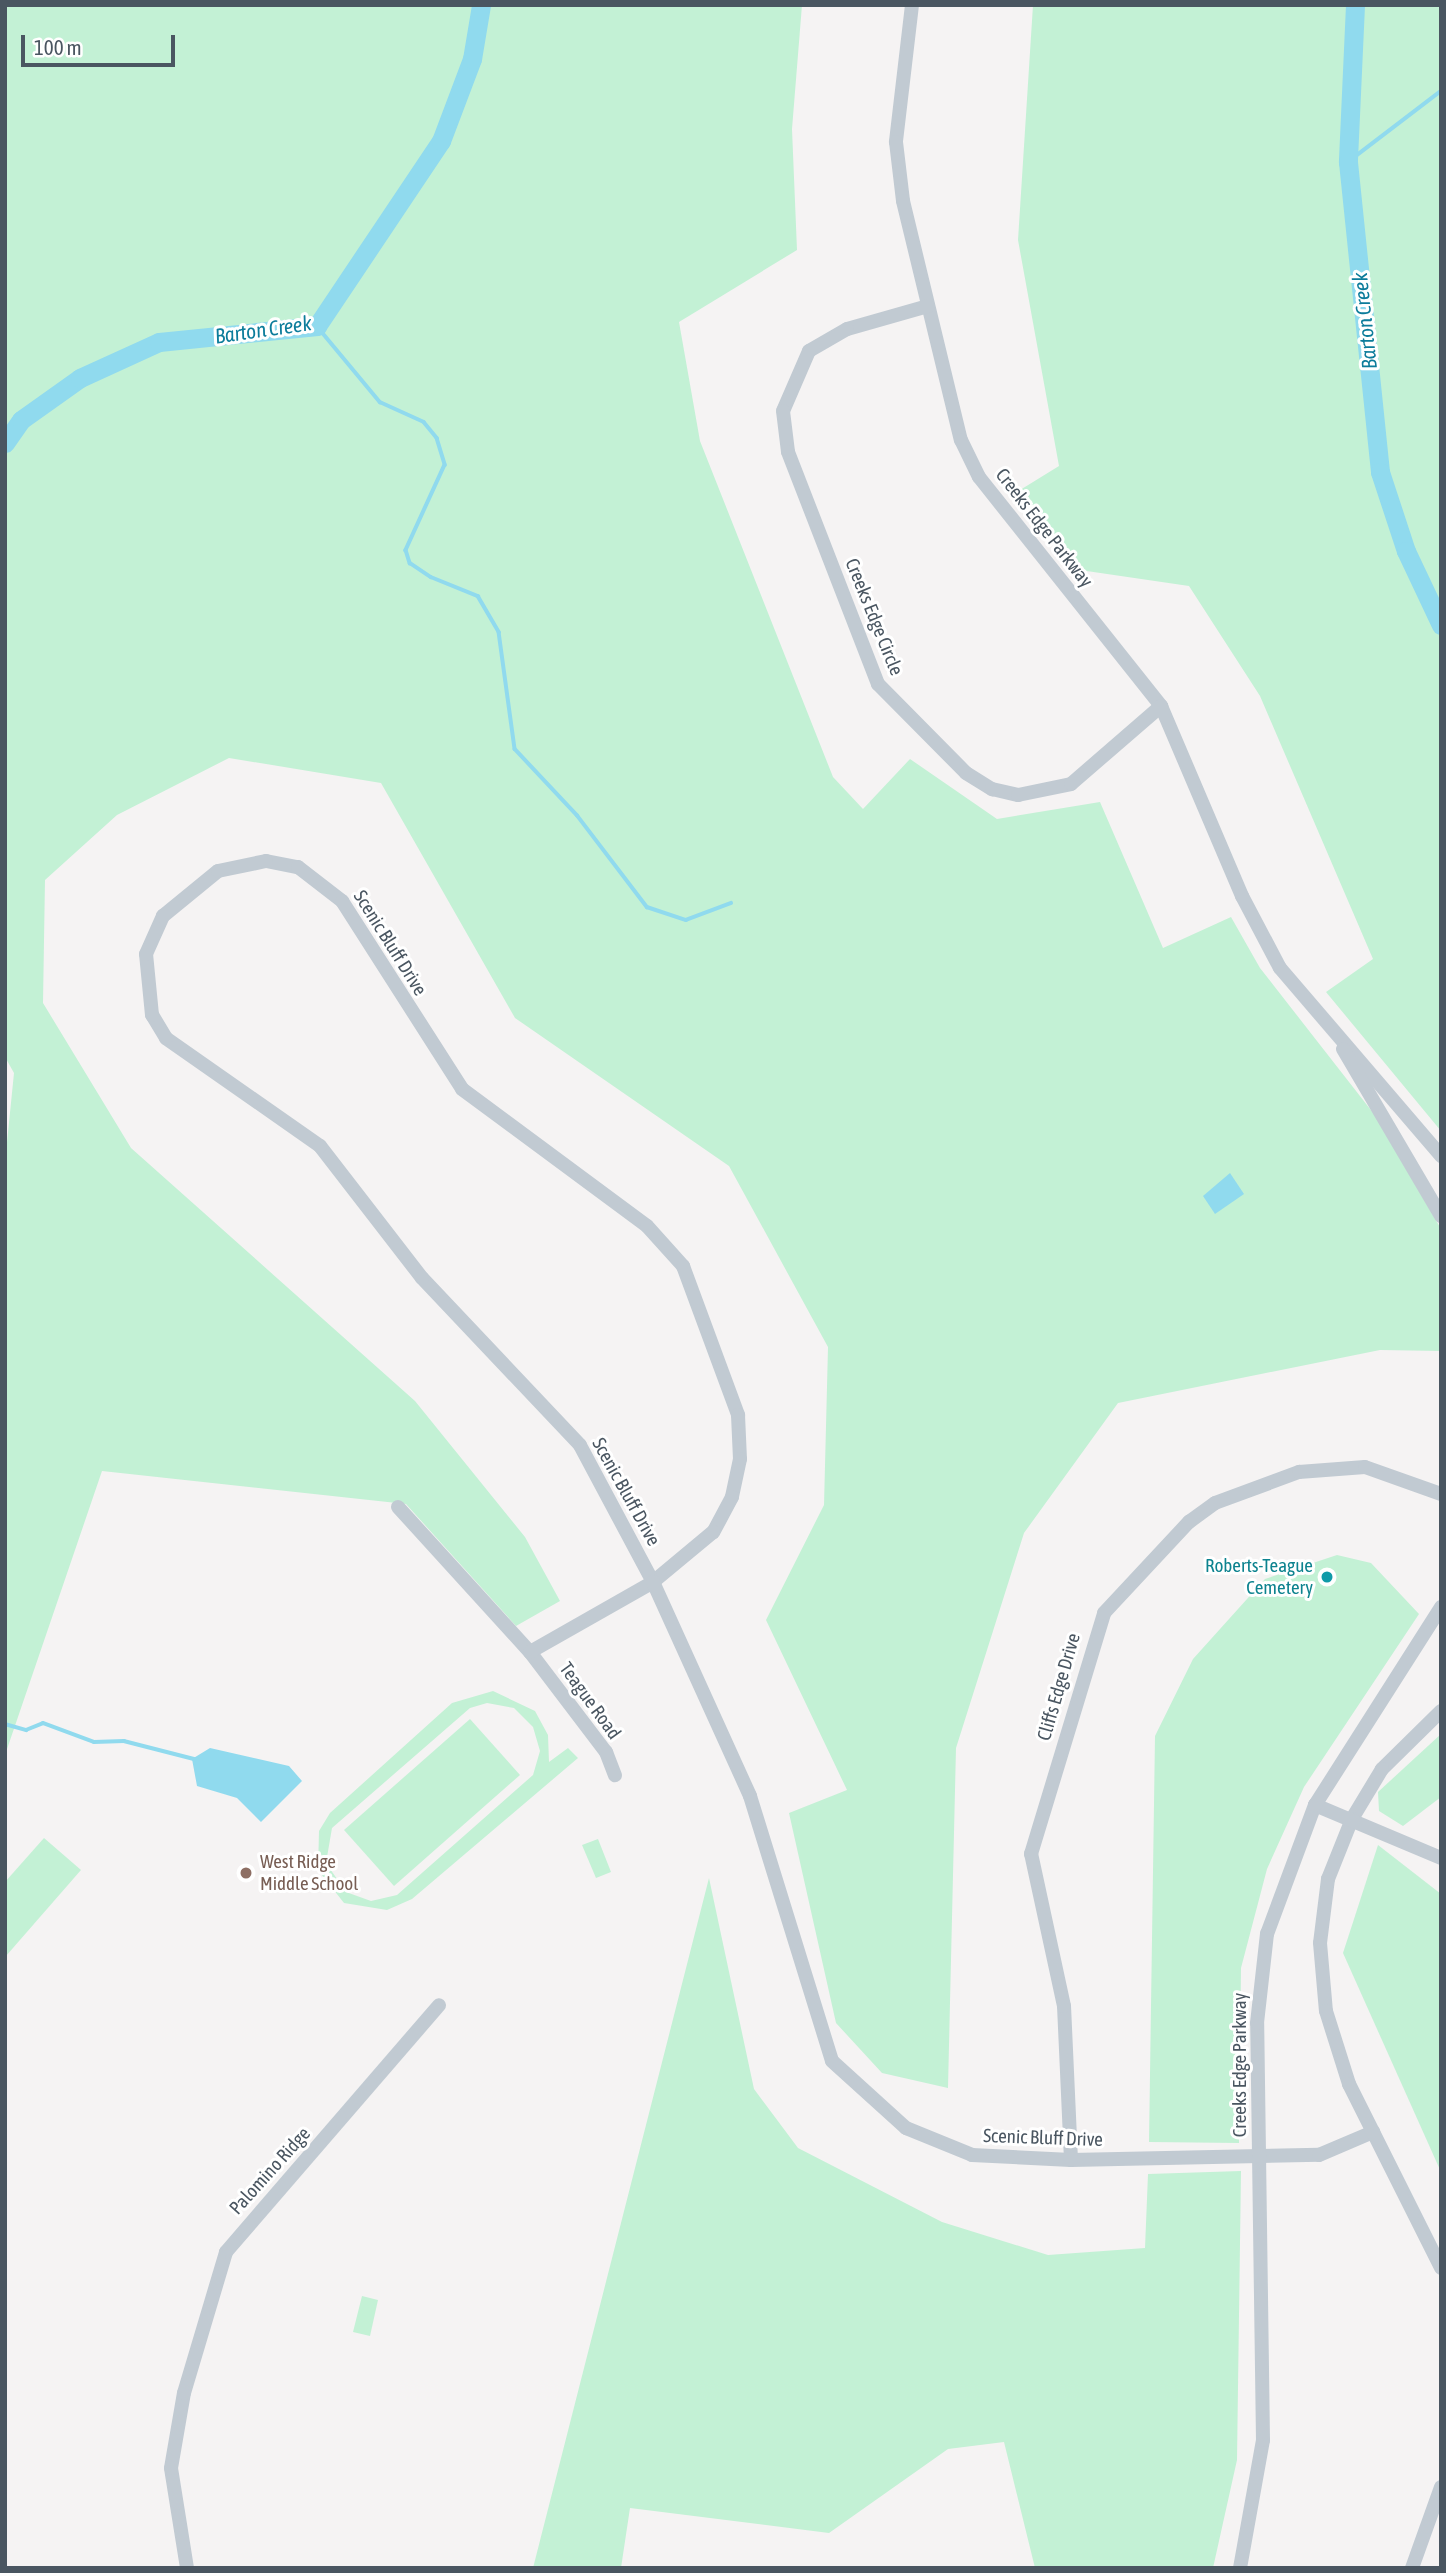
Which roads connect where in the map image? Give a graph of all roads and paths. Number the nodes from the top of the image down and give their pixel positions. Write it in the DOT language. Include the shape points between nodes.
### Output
graph roads {
  1 [pos="912,5"];
  2 [pos="928,306"];
  3 [pos="1161,706"];
  4 [pos="1323,1015"];
  5 [pos="1441,1156"];
  6 [pos="1441,1216"];
  7 [pos="1441,1493"];
  8 [pos="398,1507"];
  9 [pos="653,1583"];
  10 [pos="1441,1607"];
  11 [pos="530,1652"];
  12 [pos="1441,1711"];
  13 [pos="615,1775"];
  14 [pos="1315,1805"];
  15 [pos="1352,1819"];
  16 [pos="1441,1858"];
  17 [pos="439,2004"];
  18 [pos="1373,2132"];
  19 [pos="1260,2158"];
  20 [pos="1071,2160"];
  21 [pos="1441,2268"];
  22 [pos="1441,2487"];
  23 [pos="187,2568"];
  24 [pos="1240,2568"];
  25 [pos="1412,2568"];
  1 -- 2 [label="street, Creeks Edge Parkway" via="896,142"];
  2 -- 3 [label="street, Creeks Edge Parkway" via="949,404 979,477"];
  2 -- 3 [label="street, Creeks Edge Circle" via="847,329 809,351 783,411 788,452 878,684 966,774 1018,794 1071,784"];
  3 -- 4 [label="street, Creeks Edge Parkway" via="1259,934"];
  4 -- 5 [label="street, Creeks Edge Parkway"];
  4 -- 6 [label="street, Creeks Edge Parkway"];
  7 -- 20 [label="street, Cliffs Edge Drive" via="1365,1467 1334,1464 1287,1476 1215,1503 1189,1522 1104,1613 1031,1854 1064,2006"];
  8 -- 11 [label="street"];
  9 -- 9 [label="street, Scenic Bluff Drive" via="713,1532 732,1497 740,1459 737,1415 683,1266 647,1226 462,1089 342,901 323,881 266,860 243,863 197,883 163,916 146,954 146,996 166,1038 320,1146 422,1278 580,1445"];
  9 -- 11 [label="street, Scenic Bluff Drive"];
  9 -- 20 [label="street, Scenic Bluff Drive" via="750,1796 832,2061 876,2108 945,2146 999,2160"];
  10 -- 14 [label="street, Creeks Edge Parkway"];
  11 -- 13 [label="street, Teague Road" via="606,1752"];
  12 -- 15 [label="street" via="1382,1769"];
  14 -- 15 [label="street"];
  14 -- 19 [label="street, Creeks Edge Parkway" via="1281,1881 1260,1973"];
  15 -- 16 [label="street"];
  15 -- 18 [label="street" via="1328,1879 1322,1980 1337,2050"];
  17 -- 23 [label="street, Palomino Ridge" via="232,2242 184,2393 171,2468"];
  18 -- 19 [label="street, Scenic Bluff Drive" via="1319,2155"];
  18 -- 21 [label="street"];
  19 -- 20 [label="street, Scenic Bluff Drive"];
  19 -- 24 [label="street, Creeks Edge Parkway" via="1263,2440"];
  22 -- 25 [label="street"];
}
